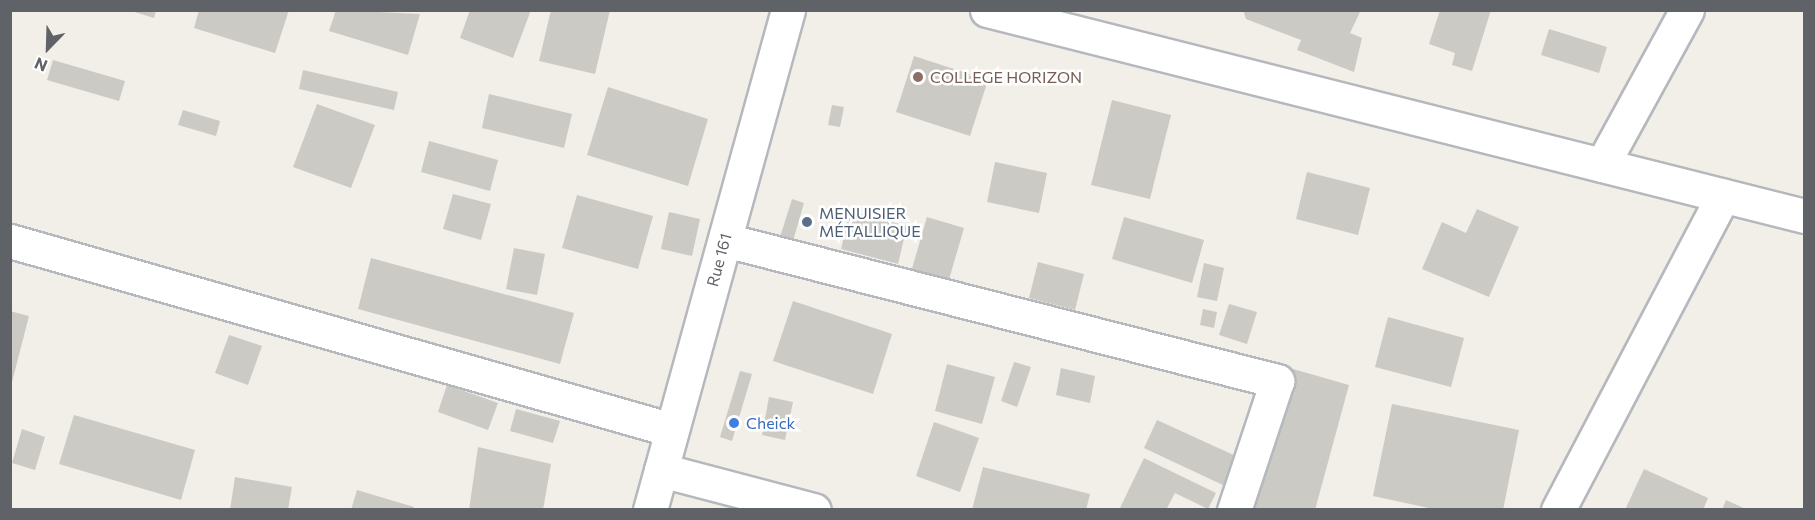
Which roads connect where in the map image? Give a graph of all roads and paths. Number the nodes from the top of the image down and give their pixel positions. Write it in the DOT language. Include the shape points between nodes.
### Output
graph roads {
  1 [pos="788,10"];
  2 [pos="987,10"];
  3 [pos="1687,10"];
  4 [pos="1602,165"];
  5 [pos="1723,196"];
  6 [pos="1804,216"];
  7 [pos="725,240"];
  8 [pos="10,241"];
  9 [pos="672,430"];
  10 [pos="661,470"];
  11 [pos="650,510"];
  12 [pos="814,510"];
  13 [pos="1234,510"];
  14 [pos="1557,510"];
  1 -- 7 [label="street, Rue 161"];
  2 -- 4 [label="street"];
  3 -- 4 [label="street"];
  4 -- 5 [label="street"];
  5 -- 6 [label="street"];
  5 -- 14 [label="street"];
  7 -- 9 [label="street, Rue 161"];
  7 -- 13 [label="street" via="1277,381"];
  8 -- 9 [label="street"];
  9 -- 10 [label="street, Rue 161"];
  10 -- 11 [label="street, Rue 161"];
  10 -- 12 [label="street"];
}
